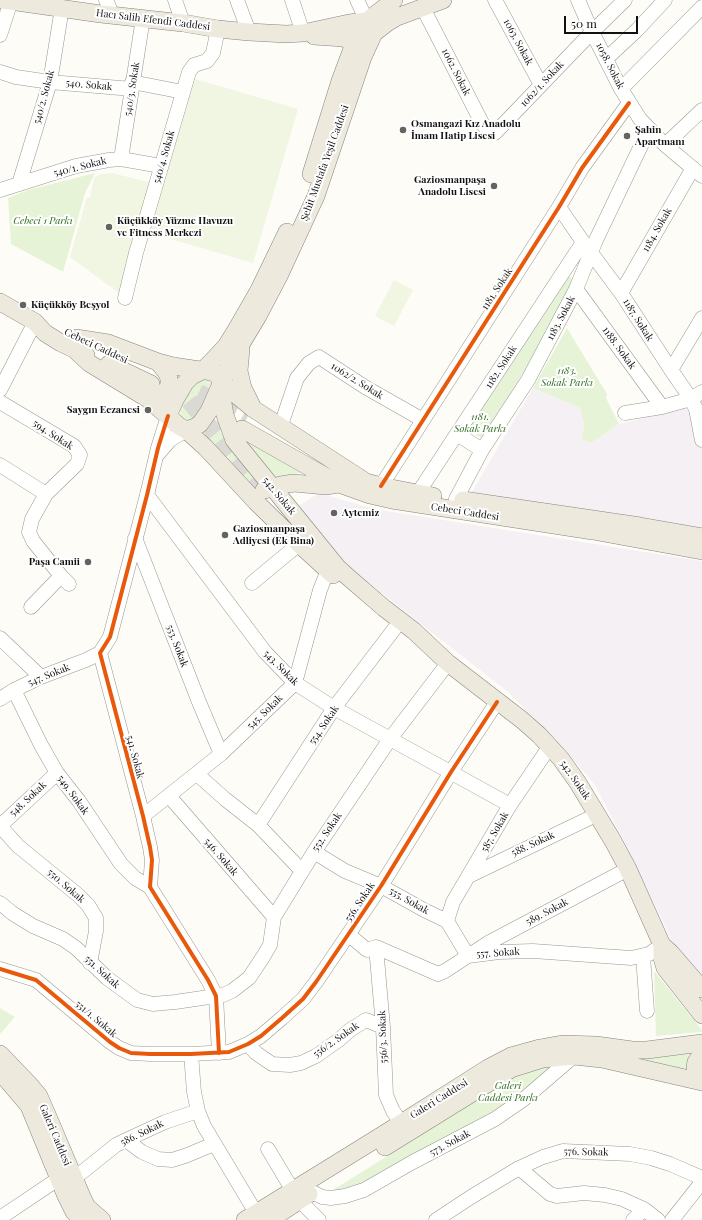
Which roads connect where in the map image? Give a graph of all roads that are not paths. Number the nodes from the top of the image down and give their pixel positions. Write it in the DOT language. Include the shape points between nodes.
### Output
graph roads {
  1 [pos="174,0"];
  2 [pos="237,0"];
  3 [pos="292,0"];
  4 [pos="357,0"];
  5 [pos="394,0"];
  6 [pos="444,0"];
  7 [pos="495,0"];
  8 [pos="578,0"];
  9 [pos="625,0"];
  10 [pos="665,0"];
  11 [pos="7,1"];
  12 [pos="420,4"];
  13 [pos="52,5"];
  14 [pos="109,7"];
  15 [pos="702,7"];
  16 [pos="143,18"];
  17 [pos="367,21"];
  18 [pos="183,23"];
  19 [pos="218,29"];
  20 [pos="249,32"];
  21 [pos="592,32"];
  22 [pos="303,33"];
  23 [pos="0,35"];
  24 [pos="354,44"];
  25 [pos="606,60"];
  26 [pos="0,72"];
  27 [pos="50,82"];
  28 [pos="132,85"];
  29 [pos="541,85"];
  30 [pos="621,89"];
  31 [pos="183,92"];
  32 [pos="629,103"];
  33 [pos="702,110"];
  34 [pos="649,129"];
  35 [pos="491,133"];
  36 [pos="665,145"];
  37 [pos="121,159"];
  38 [pos="161,166"];
  39 [pos="697,172"];
  40 [pos="19,184"];
  41 [pos="0,190"];
  42 [pos="559,207"];
  43 [pos="587,247"];
  44 [pos="576,289"];
  45 [pos="621,292"];
  46 [pos="125,298"];
  47 [pos="0,302"];
  48 [pos="702,318"];
  49 [pos="35,322"];
  50 [pos="242,342"];
  51 [pos="76,344"];
  52 [pos="670,370"];
  53 [pos="202,371"];
  54 [pos="222,383"];
  55 [pos="0,390"];
  56 [pos="157,390"];
  57 [pos="697,396"];
  58 [pos="0,402"];
  59 [pos="662,407"];
  60 [pos="625,413"];
  61 [pos="247,418"];
  62 [pos="422,420"];
  63 [pos="281,425"];
  64 [pos="186,430"];
  65 [pos="457,434"];
  66 [pos="702,440"];
  67 [pos="161,447"];
  68 [pos="205,447"];
  69 [pos="482,450"];
  70 [pos="0,465"];
  71 [pos="304,484"];
  72 [pos="339,484"];
  73 [pos="374,484"];
  74 [pos="242,488"];
  75 [pos="270,493"];
  76 [pos="418,493"];
  77 [pos="46,494"];
  78 [pos="147,495"];
  79 [pos="456,499"];
  80 [pos="290,509"];
  81 [pos="702,537"];
  82 [pos="135,538"];
  83 [pos="299,544"];
  84 [pos="702,551"];
  85 [pos="328,570"];
  86 [pos="252,583"];
  87 [pos="31,607"];
  88 [pos="395,628"];
  89 [pos="0,638"];
  90 [pos="100,653"];
  91 [pos="443,660"];
  92 [pos="41,677"];
  93 [pos="295,683"];
  94 [pos="14,690"];
  95 [pos="0,699"];
  96 [pos="496,702"];
  97 [pos="334,708"];
  98 [pos="390,739"];
  99 [pos="550,746"];
  100 [pos="221,754"];
  101 [pos="451,772"];
  102 [pos="57,773"];
  103 [pos="197,774"];
  104 [pos="169,796"];
  105 [pos="510,805"];
  106 [pos="598,814"];
  107 [pos="143,816"];
  108 [pos="258,825"];
  109 [pos="0,826"];
  110 [pos="492,836"];
  111 [pos="314,852"];
  112 [pos="505,857"];
  113 [pos="628,869"];
  114 [pos="302,871"];
  115 [pos="468,876"];
  116 [pos="381,886"];
  117 [pos="150,887"];
  118 [pos="0,902"];
  119 [pos="274,917"];
  120 [pos="447,921"];
  121 [pos="348,934"];
  122 [pos="662,945"];
  123 [pos="376,947"];
  124 [pos="468,956"];
  125 [pos="643,956"];
  126 [pos="90,963"];
  127 [pos="0,969"];
  128 [pos="702,989"];
  129 [pos="216,996"];
  130 [pos="647,1012"];
  131 [pos="702,1015"];
  132 [pos="384,1027"];
  133 [pos="702,1043"];
  134 [pos="248,1044"];
  135 [pos="219,1053"];
  136 [pos="702,1053"];
  137 [pos="0,1054"];
  138 [pos="191,1054"];
  139 [pos="574,1056"];
  140 [pos="0,1072"];
  141 [pos="702,1081"];
  142 [pos="198,1111"];
  143 [pos="401,1123"];
  144 [pos="126,1140"];
  145 [pos="214,1144"];
  146 [pos="268,1149"];
  147 [pos="519,1168"];
  148 [pos="65,1178"];
  149 [pos="702,1178"];
  150 [pos="702,1182"];
  151 [pos="301,1194"];
  152 [pos="644,1209"];
  153 [pos="0,1218"];
  154 [pos="257,1218"];
  155 [pos="82,1220"];
  156 [pos="102,1220"];
  157 [pos="319,1220"];
  158 [pos="436,1220"];
  159 [pos="633,1220"];
  160 [pos="658,1220"];
  161 [pos="672,1220"];
  1 -- 18 [label="street"];
  2 -- 20 [label="street"];
  3 -- 22 [label="street"];
  4 -- 17 [label="street"];
  5 -- 17 [label="main road, Şehit Mustafa Yeşil Caddesi"];
  6 -- 12 [label="main road"];
  7 -- 29 [label="street, 1063. Sokak"];
  8 -- 21 [label="street, 1058. Sokak"];
  9 -- 21 [label="street, 1062/1. Sokak"];
  10 -- 25 [label="street"];
  11 -- 13 [label="main road, Hacı Salih Efendi Caddesi"];
  11 -- 23 [label="street"];
  12 -- 35 [label="street, 1062. Sokak" via="482,123"];
  12 -- 50 [label="main road, Şehit Mustafa Yeşil Caddesi" via="387,23 371,38 362,57 316,196 269,297"];
  13 -- 14 [label="main road, Hacı Salih Efendi Caddesi"];
  13 -- 27 [label="street, 540/2. Sokak"];
  14 -- 16 [label="main road, Hacı Salih Efendi Caddesi"];
  15 -- 30 [label="street"];
  16 -- 18 [label="main road, Hacı Salih Efendi Caddesi"];
  16 -- 28 [label="street, 540/3. Sokak"];
  17 -- 22 [label="main road" via="348,22"];
  17 -- 24 [label="main road, Şehit Mustafa Yeşil Caddesi"];
  18 -- 19 [label="main road, Hacı Salih Efendi Caddesi"];
  19 -- 20 [label="main road, Hacı Salih Efendi Caddesi"];
  19 -- 31 [label="street, 540/4. Sokak" via="213,53 207,61 194,65"];
  20 -- 22 [label="main road, Hacı Salih Efendi Caddesi"];
  21 -- 25 [label="street, 1058. Sokak"];
  21 -- 29 [label="street, 1062/1. Sokak"];
  22 -- 24 [label="main road" via="308,36 344,38"];
  24 -- 53 [label="main road, Şehit Mustafa Yeşil Caddesi" via="295,215 259,290 236,330 226,346"];
  25 -- 30 [label="street, 1058. Sokak"];
  26 -- 27 [label="street, 540. Sokak"];
  27 -- 28 [label="street, 540. Sokak"];
  27 -- 40 [label="street, 540/2. Sokak"];
  28 -- 31 [label="street, 540. Sokak"];
  28 -- 37 [label="street, 540/3. Sokak"];
  29 -- 35 [label="street, 1062/1. Sokak" via="495,133"];
  30 -- 32 [label="street, 1058. Sokak"];
  31 -- 38 [label="street, 540/4. Sokak"];
  32 -- 34 [label="street, 1058. Sokak"];
  32 -- 42 [label="street, 1181. Sokak" via="582,168"];
  33 -- 36 [label="street"];
  34 -- 36 [label="street, 1058. Sokak"];
  34 -- 43 [label="street, 1183. Sokak" via="599,233"];
  36 -- 39 [label="street, 1058. Sokak"];
  37 -- 38 [label="street, 540/1. Sokak"];
  37 -- 40 [label="street, 540/1. Sokak" via="76,166"];
  38 -- 46 [label="street, 540/4. Sokak"];
  39 -- 45 [label="street, 1184. Sokak"];
  40 -- 41 [label="street, 540/1. Sokak"];
  42 -- 43 [label="street, 1187. Sokak"];
  42 -- 62 [label="street, 1181. Sokak"];
  43 -- 44 [label="street, 1183. Sokak"];
  43 -- 45 [label="street, 1187. Sokak"];
  43 -- 65 [label="street, 1182. Sokak"];
  44 -- 59 [label="street, 1188. Sokak"];
  44 -- 69 [label="street, 1183. Sokak" via="528,380"];
  45 -- 52 [label="street, 1187. Sokak"];
  47 -- 49 [label="main road, Cebeci Caddesi"];
  48 -- 52 [label="street"];
  49 -- 51 [label="main road, Cebeci Caddesi" via="52,324"];
  49 -- 55 [label="street"];
  50 -- 54 [label="main road, Şehit Mustafa Yeşil Caddesi"];
  50 -- 61 [label="main road" via="239,371"];
  51 -- 56 [label="main road, Cebeci Caddesi"];
  51 -- 56 [label="main road" via="89,363"];
  52 -- 57 [label="street, 1187. Sokak"];
  53 -- 54 [label="main road" via="213,372"];
  53 -- 56 [label="main road" via="188,369"];
  53 -- 56 [label="main road, Şehit Mustafa Yeşil Caddesi" via="192,376 180,391"];
  54 -- 61 [label="main road"];
  54 -- 64 [label="main road, Şehit Mustafa Yeşil Caddesi" via="204,418 195,427"];
  54 -- 75 [label="main road, 542. Sokak" via="225,415 234,440"];
  56 -- 64 [label="main road, 542. Sokak" via="179,426"];
  56 -- 67 [label="street"];
  57 -- 59 [label="street"];
  57 -- 66 [label="street, 1187. Sokak" via="696,409"];
  58 -- 77 [label="street, 594. Sokak" via="74,446 80,455 77,464"];
  59 -- 60 [label="street"];
  61 -- 63 [label="main road"];
  61 -- 72 [label="main road, Cebeci Caddesi"];
  61 -- 73 [label="main road, Cebeci Caddesi" via="337,471"];
  62 -- 63 [label="street, 1062/2. Sokak" via="319,357 309,363 297,378"];
  62 -- 73 [label="street, 1181. Sokak"];
  63 -- 73 [label="main road"];
  64 -- 67 [label="street"];
  64 -- 68 [label="main road, 542. Sokak"];
  65 -- 69 [label="street"];
  65 -- 76 [label="street, 1182. Sokak"];
  67 -- 68 [label="street" via="191,443"];
  67 -- 78 [label="street"];
  68 -- 74 [label="main road, 542. Sokak"];
  69 -- 79 [label="street, 1183. Sokak"];
  70 -- 77 [label="street"];
  71 -- 72 [label="main road"];
  71 -- 75 [label="main road" via="281,485"];
  71 -- 80 [label="main road" via="290,497"];
  72 -- 84 [label="main road, Cebeci Caddesi" via="392,500 593,531"];
  73 -- 76 [label="main road, Cebeci Caddesi"];
  74 -- 75 [label="main road"];
  74 -- 83 [label="main road, 542. Sokak"];
  75 -- 80 [label="main road, 542. Sokak"];
  75 -- 85 [label="main road"];
  76 -- 79 [label="main road, Cebeci Caddesi"];
  77 -- 87 [label="street" via="32,519 29,532 33,541 65,580"];
  78 -- 82 [label="street"];
  78 -- 93 [label="street, 543. Sokak" via="265,652"];
  79 -- 81 [label="main road, Cebeci Caddesi"];
  80 -- 91 [label="main road, 542. Sokak" via="348,577 414,631"];
  82 -- 90 [label="street" via="110,637"];
  82 -- 100 [label="street, 553. Sokak"];
  83 -- 85 [label="main road, 542. Sokak"];
  83 -- 86 [label="street"];
  85 -- 88 [label="main road, 542. Sokak"];
  85 -- 93 [label="street" via="320,590"];
  88 -- 91 [label="main road, 542. Sokak"];
  88 -- 97 [label="street, 554. Sokak"];
  89 -- 92 [label="street"];
  90 -- 92 [label="street, 547. Sokak"];
  90 -- 107 [label="street, 541. Sokak"];
  91 -- 96 [label="main road, 542. Sokak"];
  91 -- 98 [label="street, 552. Sokak"];
  92 -- 94 [label="street, 547. Sokak"];
  93 -- 97 [label="street, 543. Sokak"];
  93 -- 100 [label="street, 545. Sokak"];
  94 -- 95 [label="street, 547. Sokak"];
  94 -- 102 [label="street, 549. Sokak"];
  96 -- 99 [label="main road, 542. Sokak" via="522,720"];
  96 -- 101 [label="street, 556. Sokak"];
  97 -- 98 [label="street, 543. Sokak"];
  97 -- 108 [label="street, 554. Sokak"];
  98 -- 101 [label="street, 543. Sokak"];
  98 -- 111 [label="street, 552. Sokak"];
  99 -- 105 [label="street, 587. Sokak"];
  99 -- 106 [label="main road, 542. Sokak"];
  100 -- 103 [label="street, 545. Sokak"];
  101 -- 105 [label="street, 543. Sokak"];
  101 -- 116 [label="street, 556. Sokak"];
  102 -- 109 [label="street, 548. Sokak"];
  102 -- 117 [label="street, 549. Sokak" via="121,864 135,878"];
  103 -- 104 [label="street, 545. Sokak"];
  103 -- 108 [label="street"];
  104 -- 107 [label="street, 545. Sokak"];
  104 -- 119 [label="street, 546. Sokak"];
  105 -- 110 [label="street, 587. Sokak"];
  106 -- 112 [label="street, 588. Sokak"];
  106 -- 113 [label="main road, 542. Sokak"];
  107 -- 117 [label="street, 541. Sokak" via="152,860"];
  108 -- 114 [label="street"];
  109 -- 126 [label="street, 550. Sokak" via="18,846 88,905 96,918"];
  110 -- 112 [label="street"];
  110 -- 115 [label="street, 587. Sokak"];
  111 -- 114 [label="street, 552. Sokak"];
  111 -- 116 [label="street, 555. Sokak" via="345,871"];
  112 -- 115 [label="street, 588. Sokak"];
  113 -- 122 [label="main road, 542. Sokak"];
  113 -- 124 [label="street, 589. Sokak"];
  114 -- 119 [label="street, 552. Sokak"];
  115 -- 120 [label="street, 587. Sokak" via="453,902"];
  116 -- 120 [label="street, 555. Sokak"];
  116 -- 121 [label="street, 556. Sokak"];
  117 -- 129 [label="street"];
  118 -- 126 [label="street, 551. Sokak" via="33,926 63,939"];
  119 -- 129 [label="street, 552. Sokak" via="270,945 249,978 232,991"];
  120 -- 124 [label="street"];
  121 -- 123 [label="street, 557. Sokak" via="367,950"];
  121 -- 134 [label="street, 556. Sokak" via="303,999 272,1027"];
  122 -- 125 [label="street, 557. Sokak"];
  122 -- 128 [label="main road" via="672,953"];
  122 -- 131 [label="main road" via="665,968"];
  123 -- 124 [label="street, 557. Sokak" via="438,974"];
  123 -- 132 [label="street, 556/3. Sokak"];
  124 -- 125 [label="street, 557. Sokak" via="533,951 631,958"];
  125 -- 130 [label="street"];
  126 -- 129 [label="street, 551. Sokak" via="137,1000 153,1004"];
  127 -- 138 [label="street, 551/1. Sokak" via="36,980 119,1048 131,1053"];
  129 -- 135 [label="street"];
  132 -- 134 [label="street, 556/2. Sokak" via="366,1020 316,1056 290,1065 272,1064"];
  132 -- 143 [label="street, 556/3. Sokak" via="386,1095"];
  133 -- 143 [label="main road, Galeri Caddesi" via="647,1050 562,1044 524,1052 488,1068"];
  134 -- 135 [label="street, 556. Sokak" via="229,1052"];
  135 -- 138 [label="street, 556. Sokak"];
  136 -- 141 [label="main road" via="695,1067"];
  137 -- 148 [label="main road, Galeri Caddesi" via="39,1096 49,1119"];
  138 -- 142 [label="street"];
  139 -- 141 [label="main road, Galeri Caddesi" via="608,1060"];
  139 -- 151 [label="main road, Galeri Caddesi" via="543,1059 511,1069"];
  139 -- 151 [label="street, 573. Sokak" via="524,1100 495,1119 364,1190 331,1198"];
  140 -- 148 [label="main road, Galeri Caddesi" via="29,1106"];
  142 -- 144 [label="street, 586. Sokak" via="165,1122"];
  142 -- 145 [label="street"];
  143 -- 151 [label="main road, Galeri Caddesi"];
  144 -- 145 [label="street" via="142,1152 158,1159 172,1160"];
  144 -- 148 [label="street, 586. Sokak" via="81,1173"];
  145 -- 154 [label="street"];
  146 -- 151 [label="street"];
  147 -- 149 [label="street, 576. Sokak" via="563,1151 588,1151 651,1158"];
  147 -- 152 [label="street" via="550,1194 604,1195 622,1199"];
  147 -- 158 [label="street, 576. Sokak"];
  148 -- 153 [label="street, 586. Sokak"];
  148 -- 155 [label="main road, Galeri Caddesi" via="69,1203"];
  148 -- 156 [label="main road, Galeri Caddesi" via="87,1206"];
  150 -- 161 [label="street"];
  151 -- 154 [label="main road, Galeri Caddesi"];
  151 -- 157 [label="street"];
  152 -- 159 [label="street"];
  152 -- 160 [label="street"];
}
